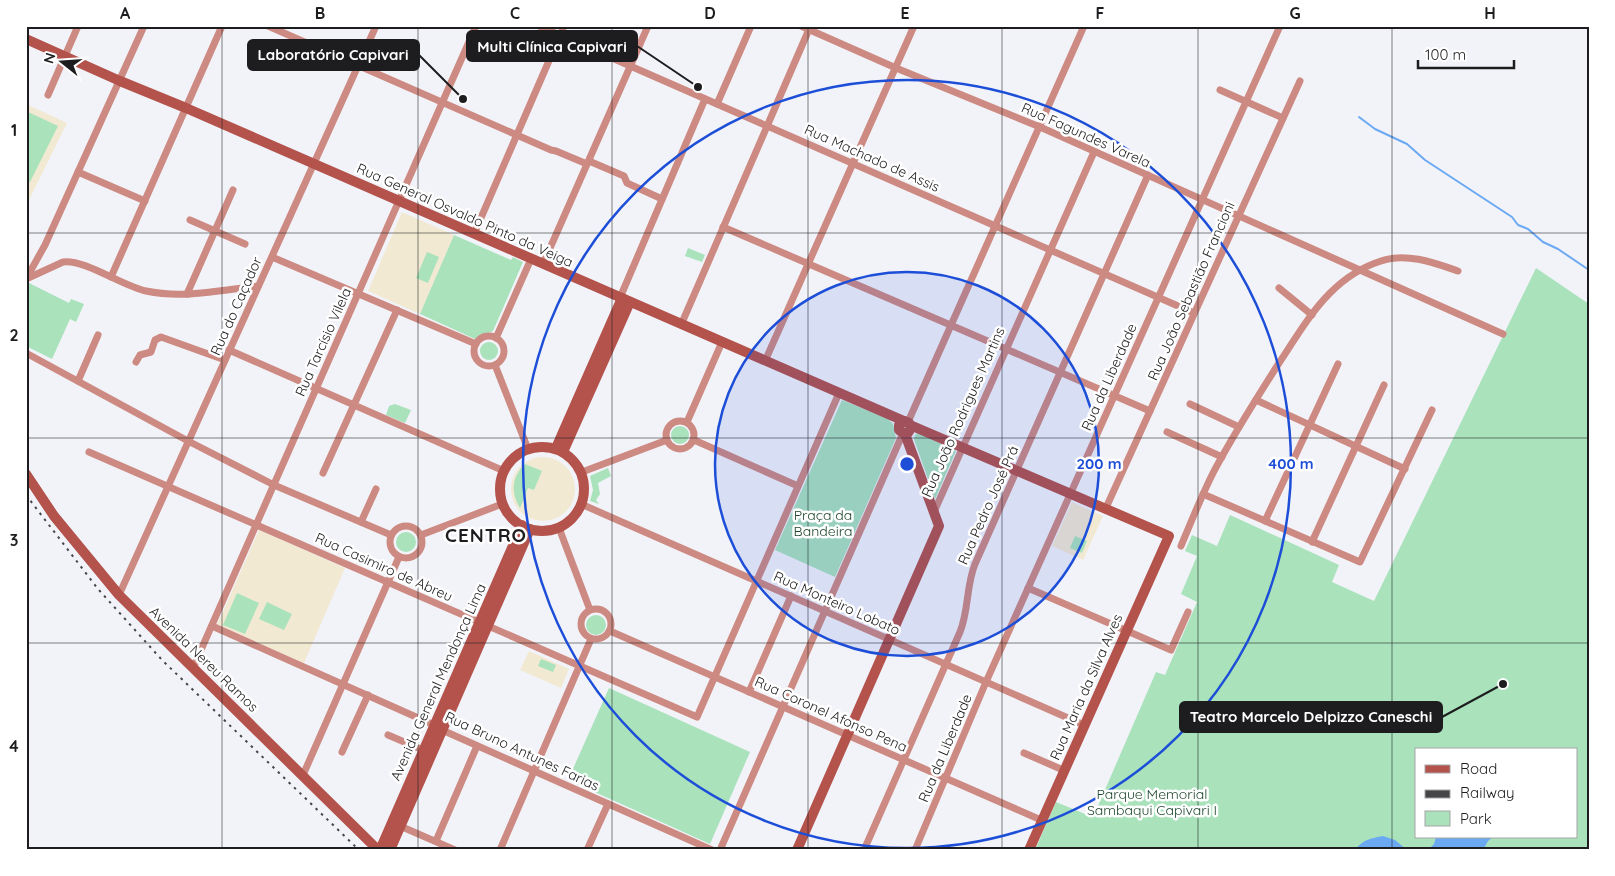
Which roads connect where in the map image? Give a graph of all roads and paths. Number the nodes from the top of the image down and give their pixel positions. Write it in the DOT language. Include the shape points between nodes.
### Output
graph roads {
  1 [pos="78,26"];
  2 [pos="144,26"];
  3 [pos="222,26"];
  4 [pos="268,26"];
  5 [pos="376,26"];
  6 [pos="476,26"];
  7 [pos="539,26"];
  8 [pos="564,26"];
  9 [pos="648,26"];
  10 [pos="751,26"];
  11 [pos="801,26"];
  12 [pos="914,26"];
  13 [pos="1084,26"];
  14 [pos="1280,26"];
  15 [pos="810,28"];
  16 [pos="560,36"];
  17 [pos="26,38"];
  18 [pos="65,56"];
  19 [pos="358,65"];
  20 [pos="630,66"];
  21 [pos="896,68"];
  22 [pos="120,81"];
  23 [pos="1300,81"];
  24 [pos="1220,90"];
  25 [pos="48,95"];
  26 [pos="705,99"];
  27 [pos="1247,102"];
  28 [pos="443,103"];
  29 [pos="717,104"];
  30 [pos="186,108"];
  31 [pos="1283,118"];
  32 [pos="767,126"];
  33 [pos="1040,127"];
  34 [pos="517,135"];
  35 [pos="1094,152"];
  36 [pos="588,162"];
  37 [pos="314,164"];
  38 [pos="853,164"];
  39 [pos="78,172"];
  40 [pos="1148,175"];
  41 [pos="233,190"];
  42 [pos="662,199"];
  43 [pos="1202,200"];
  44 [pos="144,201"];
  45 [pos="399,201"];
  46 [pos="1239,215"];
  47 [pos="190,220"];
  48 [pos="995,226"];
  49 [pos="724,227"];
  50 [pos="214,231"];
  51 [pos="474,234"];
  52 [pos="245,244"];
  53 [pos="1050,250"];
  54 [pos="272,256"];
  55 [pos="531,259"];
  56 [pos="543,264"];
  57 [pos="808,264"];
  58 [pos="1360,270"];
  59 [pos="1458,271"];
  60 [pos="1104,274"];
  61 [pos="111,277"];
  62 [pos="26,279"];
  63 [pos="258,286"];
  64 [pos="1279,288"];
  65 [pos="187,294"];
  66 [pos="358,294"];
  67 [pos="1159,298"];
  68 [pos="626,300"];
  69 [pos="397,310"];
  70 [pos="1194,314"];
  71 [pos="1312,315"];
  72 [pos="682,325"];
  73 [pos="951,325"];
  74 [pos="98,334"];
  75 [pos="1503,334"];
  76 [pos="496,338"];
  77 [pos="722,342"];
  78 [pos="476,344"];
  79 [pos="1006,349"];
  80 [pos="229,350"];
  81 [pos="26,353"];
  82 [pos="225,360"];
  83 [pos="765,361"];
  84 [pos="136,362"];
  85 [pos="1338,364"];
  86 [pos="495,365"];
  87 [pos="1060,372"];
  88 [pos="78,381"];
  89 [pos="1384,385"];
  90 [pos="316,389"];
  91 [pos="839,394"];
  92 [pos="1115,396"];
  93 [pos="1256,400"];
  94 [pos="1190,404"];
  95 [pos="354,405"];
  96 [pos="1432,410"];
  97 [pos="1150,411"];
  98 [pos="687,422"];
  99 [pos="1309,425"];
  100 [pos="905,427"];
  101 [pos="1239,427"];
  102 [pos="1167,432"];
  103 [pos="667,440"];
  104 [pos="694,440"];
  105 [pos="188,441"];
  106 [pos="1356,446"];
  107 [pos="962,448"];
  108 [pos="528,449"];
  109 [pos="559,450"];
  110 [pos="89,452"];
  111 [pos="1222,458"];
  112 [pos="1405,469"];
  113 [pos="504,471"];
  114 [pos="1016,471"];
  115 [pos="582,472"];
  116 [pos="323,473"];
  117 [pos="26,474"];
  118 [pos="274,485"];
  119 [pos="168,486"];
  120 [pos="798,486"];
  121 [pos="376,489"];
  122 [pos="1203,494"];
  123 [pos="1070,495"];
  124 [pos="502,504"];
  125 [pos="581,504"];
  126 [pos="1105,510"];
  127 [pos="934,512"];
  128 [pos="1264,521"];
  129 [pos="361,522"];
  130 [pos="256,525"];
  131 [pos="526,527"];
  132 [pos="559,528"];
  133 [pos="391,535"];
  134 [pos="421,535"];
  135 [pos="1178,540"];
  136 [pos="1312,542"];
  137 [pos="399,557"];
  138 [pos="756,581"];
  139 [pos="388,582"];
  140 [pos="1028,588"];
  141 [pos="118,595"];
  142 [pos="790,596"];
  143 [pos="590,610"];
  144 [pos="825,611"];
  145 [pos="1188,612"];
  146 [pos="484,624"];
  147 [pos="212,626"];
  148 [pos="1126,630"];
  149 [pos="610,631"];
  150 [pos="591,639"];
  151 [pos="889,639"];
  152 [pos="946,664"];
  153 [pos="579,666"];
  154 [pos="193,668"];
  155 [pos="714,677"];
  156 [pos="986,682"];
  157 [pos="343,684"];
  158 [pos="749,692"];
  159 [pos="368,695"];
  160 [pos="783,706"];
  161 [pos="1084,724"];
  162 [pos="438,728"];
  163 [pos="388,735"];
  164 [pos="848,735"];
  165 [pos="477,746"];
  166 [pos="423,750"];
  167 [pos="342,752"];
  168 [pos="1024,753"];
  169 [pos="904,760"];
  170 [pos="1064,770"];
  171 [pos="534,771"];
  172 [pos="303,775"];
  173 [pos="946,778"];
  174 [pos="608,804"];
  175 [pos="1041,820"];
  176 [pos="400,826"];
  177 [pos="436,841"];
  178 [pos="379,850"];
  179 [pos="390,850"];
  180 [pos="455,850"];
  181 [pos="500,850"];
  182 [pos="587,850"];
  183 [pos="712,850"];
  184 [pos="720,850"];
  185 [pos="797,850"];
  186 [pos="864,850"];
  187 [pos="915,850"];
  188 [pos="1029,850"];
  1 -- 18 [label="street"];
  2 -- 22 [label="street"];
  3 -- 30 [label="street"];
  4 -- 19 [label="street"];
  5 -- 19 [label="street, Rua do Caçador"];
  6 -- 28 [label="street, Rua Tarcísio Vilela"];
  7 -- 16 [label="street, Rua Machado de Assis"];
  8 -- 16 [label="street"];
  9 -- 20 [label="street"];
  10 -- 29 [label="street"];
  11 -- 15 [label="street, Rua Fagundes Varela"];
  12 -- 21 [label="street"];
  13 -- 33 [label="street"];
  14 -- 27 [label="street, Rua da Liberdade"];
  15 -- 21 [label="street, Rua Fagundes Varela"];
  15 -- 32 [label="street"];
  16 -- 20 [label="street, Rua Machado de Assis"];
  16 -- 34 [label="street"];
  17 -- 18 [label="street, Rua General Osvaldo Pinto da Veiga"];
  18 -- 22 [label="street, Rua General Osvaldo Pinto da Veiga"];
  18 -- 25 [label="street"];
  19 -- 28 [label="street"];
  19 -- 37 [label="street, Rua do Caçador"];
  20 -- 26 [label="street, Rua Machado de Assis"];
  20 -- 36 [label="street"];
  21 -- 33 [label="street, Rua Fagundes Varela"];
  21 -- 38 [label="street"];
  22 -- 30 [label="street, Rua General Osvaldo Pinto da Veiga"];
  22 -- 39 [label="street"];
  23 -- 31 [label="street, Rua João Sebastião Francioni"];
  24 -- 27 [label="street"];
  26 -- 29 [label="street, Rua Machado de Assis"];
  26 -- 42 [label="street"];
  27 -- 31 [label="street"];
  27 -- 43 [label="street, Rua da Liberdade"];
  28 -- 34 [label="street"];
  28 -- 45 [label="street, Rua Tarcísio Vilela"];
  29 -- 32 [label="street, Rua Machado de Assis"];
  30 -- 37 [label="street, Rua General Osvaldo Pinto da Veiga"];
  30 -- 44 [label="street"];
  31 -- 46 [label="street, Rua João Sebastião Francioni"];
  32 -- 38 [label="street, Rua Machado de Assis"];
  32 -- 49 [label="street"];
  33 -- 35 [label="street, Rua Fagundes Varela"];
  33 -- 48 [label="street"];
  34 -- 36 [label="street"];
  34 -- 51 [label="street"];
  35 -- 40 [label="street, Rua Fagundes Varela"];
  35 -- 53 [label="street, Rua João Rodrigues Martins"];
  36 -- 42 [label="street" via="624,176 627,183"];
  36 -- 56 [label="street"];
  37 -- 45 [label="street, Rua General Osvaldo Pinto da Veiga"];
  37 -- 54 [label="street, Rua do Caçador"];
  38 -- 48 [label="street, Rua Machado de Assis"];
  38 -- 57 [label="street"];
  39 -- 44 [label="street"];
  39 -- 62 [label="street" via="45,246"];
  40 -- 43 [label="street, Rua Fagundes Varela"];
  40 -- 60 [label="street, Rua Pedro José Prá"];
  41 -- 50 [label="street"];
  42 -- 68 [label="street" via="622,293"];
  43 -- 46 [label="street, Rua Fagundes Varela"];
  43 -- 67 [label="street, Rua da Liberdade"];
  44 -- 61 [label="street"];
  45 -- 51 [label="street, Rua General Osvaldo Pinto da Veiga"];
  45 -- 66 [label="street, Rua Tarcísio Vilela"];
  46 -- 58 [label="street, Rua Fagundes Varela"];
  46 -- 70 [label="street, Rua João Sebastião Francioni"];
  47 -- 50 [label="street"];
  48 -- 53 [label="street, Rua Machado de Assis"];
  48 -- 73 [label="street"];
  49 -- 57 [label="street"];
  49 -- 72 [label="street"];
  50 -- 52 [label="street"];
  50 -- 65 [label="street"];
  51 -- 55 [label="street, Rua General Osvaldo Pinto da Veiga"];
  53 -- 60 [label="street, Rua Machado de Assis"];
  53 -- 79 [label="street, Rua João Rodrigues Martins"];
  54 -- 63 [label="street, Rua do Caçador"];
  54 -- 66 [label="street"];
  55 -- 56 [label="street, Rua General Osvaldo Pinto da Veiga"];
  55 -- 76 [label="street"];
  56 -- 68 [label="street, Rua General Osvaldo Pinto da Veiga"];
  57 -- 73 [label="street"];
  57 -- 83 [label="street"];
  58 -- 59 [label="street" via="1381,261 1400,258"];
  58 -- 71 [label="street" via="1331,292"];
  58 -- 75 [label="street, Rua Fagundes Varela"];
  60 -- 67 [label="street, Rua Machado de Assis"];
  60 -- 87 [label="street, Rua Pedro José Prá"];
  61 -- 62 [label="street" via="68,261"];
  61 -- 65 [label="street" via="144,290"];
  63 -- 65 [label="street"];
  63 -- 80 [label="street, Rua do Caçador"];
  64 -- 71 [label="street"];
  66 -- 69 [label="street"];
  66 -- 90 [label="street, Rua Tarcísio Vilela"];
  67 -- 70 [label="street, Rua Machado de Assis"];
  67 -- 92 [label="street, Rua da Liberdade"];
  68 -- 72 [label="street, Rua General Osvaldo Pinto da Veiga"];
  68 -- 109 [label="street"];
  69 -- 78 [label="street"];
  69 -- 95 [label="street"];
  70 -- 97 [label="street, Rua João Sebastião Francioni"];
  71 -- 93 [label="street"];
  72 -- 77 [label="street, Rua General Osvaldo Pinto da Veiga"];
  73 -- 79 [label="street"];
  73 -- 100 [label="street"];
  74 -- 88 [label="street"];
  76 -- 78 [label="street" via="483,338"];
  76 -- 86 [label="street" via="504,350 502,359"];
  77 -- 83 [label="street, Rua General Osvaldo Pinto da Veiga"];
  77 -- 98 [label="street"];
  78 -- 86 [label="street" via="478,361 486,366"];
  79 -- 87 [label="street"];
  79 -- 107 [label="street, Rua João Rodrigues Martins"];
  80 -- 82 [label="street, Rua do Caçador"];
  80 -- 90 [label="street"];
  81 -- 88 [label="street"];
  82 -- 84 [label="street" via="161,337 155,340 151,352 140,355"];
  82 -- 105 [label="street, Rua do Caçador"];
  83 -- 91 [label="street, Rua General Osvaldo Pinto da Veiga"];
  85 -- 99 [label="street"];
  86 -- 108 [label="street"];
  87 -- 92 [label="street"];
  87 -- 114 [label="street, Rua Pedro José Prá"];
  88 -- 105 [label="street"];
  89 -- 106 [label="street"];
  90 -- 95 [label="street"];
  90 -- 118 [label="street, Rua Tarcísio Vilela"];
  91 -- 100 [label="street, Rua General Osvaldo Pinto da Veiga" via="892,417"];
  91 -- 120 [label="street"];
  92 -- 97 [label="street"];
  92 -- 123 [label="street, Rua da Liberdade"];
  93 -- 99 [label="street"];
  93 -- 101 [label="street"];
  94 -- 101 [label="street"];
  95 -- 113 [label="street"];
  95 -- 116 [label="street"];
  96 -- 112 [label="street"];
  97 -- 126 [label="street, Rua João Sebastião Francioni"];
  98 -- 103 [label="street" via="679,420 671,424 666,431"];
  98 -- 104 [label="street" via="694,430"];
  99 -- 106 [label="street"];
  99 -- 128 [label="street"];
  100 -- 107 [label="street, Rua General Osvaldo Pinto da Veiga"];
  100 -- 127 [label="street"];
  100 -- 144 [label="street"];
  101 -- 111 [label="street"];
  102 -- 111 [label="street"];
  103 -- 104 [label="street" via="680,449 688,447"];
  103 -- 115 [label="street"];
  104 -- 120 [label="street"];
  105 -- 118 [label="street"];
  105 -- 119 [label="street, Rua do Caçador"];
  106 -- 112 [label="street"];
  106 -- 136 [label="street"];
  107 -- 114 [label="street, Rua General Osvaldo Pinto da Veiga"];
  107 -- 127 [label="street, Rua João Rodrigues Martins"];
  108 -- 109 [label="street" via="545,447"];
  108 -- 113 [label="street" via="510,462"];
  109 -- 115 [label="street" via="570,457"];
  110 -- 119 [label="street, Rua Casimiro de Abreu"];
  111 -- 122 [label="street"];
  112 -- 136 [label="street" via="1360,562"];
  113 -- 124 [label="street" via="500,482"];
  114 -- 123 [label="street, Rua General Osvaldo Pinto da Veiga"];
  114 -- 152 [label="street, Rua Pedro José Prá" via="972,570 963,626"];
  115 -- 125 [label="street" via="584,491"];
  117 -- 141 [label="street, Avenida Nereu Ramos" via="54,516"];
  118 -- 129 [label="street"];
  118 -- 130 [label="street, Rua Tarcísio Vilela"];
  119 -- 130 [label="street, Rua Casimiro de Abreu"];
  119 -- 141 [label="street, Rua do Caçador"];
  120 -- 138 [label="street"];
  121 -- 129 [label="street"];
  122 -- 128 [label="street"];
  122 -- 135 [label="street"];
  123 -- 126 [label="street, Rua General Osvaldo Pinto da Veiga"];
  123 -- 140 [label="street, Rua da Liberdade"];
  124 -- 131 [label="street" via="514,520"];
  124 -- 134 [label="street"];
  125 -- 132 [label="street"];
  125 -- 138 [label="street, Rua Monteiro Lobato"];
  126 -- 135 [label="street, Rua General Osvaldo Pinto da Veiga"];
  127 -- 151 [label="street, Rua João Rodrigues Martins" via="939,526"];
  128 -- 136 [label="street"];
  129 -- 133 [label="street"];
  130 -- 139 [label="street, Rua Casimiro de Abreu"];
  130 -- 147 [label="street, Rua Tarcísio Vilela"];
  131 -- 132 [label="street" via="538,531"];
  131 -- 146 [label="street, Avenida General Mendonça Lima"];
  132 -- 143 [label="street"];
  133 -- 134 [label="street" via="403,526 413,527"];
  133 -- 137 [label="street" via="391,548"];
  134 -- 137 [label="street" via="421,545 416,554"];
  135 -- 148 [label="street, Rua Maria da Silva Alves"];
  137 -- 139 [label="street"];
  138 -- 142 [label="street, Rua Monteiro Lobato"];
  138 -- 155 [label="street"];
  139 -- 146 [label="street, Rua Casimiro de Abreu"];
  139 -- 157 [label="street"];
  140 -- 148 [label="street"];
  140 -- 156 [label="street, Rua da Liberdade"];
  141 -- 154 [label="street, Avenida Nereu Ramos"];
  142 -- 144 [label="street, Rua Monteiro Lobato"];
  142 -- 158 [label="street"];
  143 -- 149 [label="street" via="607,613"];
  143 -- 150 [label="street" via="584,614 581,623 583,633"];
  144 -- 151 [label="street, Rua Monteiro Lobato"];
  144 -- 160 [label="street"];
  145 -- 148 [label="street" via="1171,650"];
  146 -- 153 [label="street, Rua Casimiro de Abreu"];
  146 -- 162 [label="street, Avenida General Mendonça Lima"];
  147 -- 154 [label="street, Rua Tarcísio Vilela"];
  147 -- 157 [label="street, Rua Bruno Antunes Farias"];
  148 -- 161 [label="street, Rua Maria da Silva Alves"];
  149 -- 150 [label="street" via="604,638"];
  149 -- 155 [label="street, Rua Coronel Afonso Pena"];
  150 -- 153 [label="street"];
  151 -- 152 [label="street, Rua Monteiro Lobato"];
  151 -- 164 [label="street, Rua João Rodrigues Martins"];
  152 -- 156 [label="street, Rua Monteiro Lobato"];
  152 -- 169 [label="street, Rua Pedro José Prá"];
  153 -- 155 [label="street, Rua Casimiro de Abreu" via="697,717"];
  153 -- 171 [label="street"];
  154 -- 172 [label="street, Avenida Nereu Ramos"];
  155 -- 158 [label="street, Rua Coronel Afonso Pena"];
  156 -- 161 [label="street, Rua Monteiro Lobato"];
  156 -- 173 [label="street, Rua da Liberdade"];
  157 -- 159 [label="street, Rua Bruno Antunes Farias"];
  157 -- 172 [label="street"];
  158 -- 160 [label="street, Rua Coronel Afonso Pena"];
  159 -- 162 [label="street, Rua Bruno Antunes Farias"];
  159 -- 167 [label="street"];
  160 -- 164 [label="street, Rua Coronel Afonso Pena"];
  160 -- 184 [label="street"];
  161 -- 170 [label="street, Rua Maria da Silva Alves"];
  162 -- 165 [label="street, Rua Bruno Antunes Farias"];
  162 -- 166 [label="street, Avenida General Mendonça Lima"];
  162 -- 176 [label="street, Avenida General Mendonça Lima"];
  163 -- 166 [label="street"];
  164 -- 169 [label="street, Rua Coronel Afonso Pena"];
  164 -- 185 [label="street, Rua João Rodrigues Martins"];
  165 -- 171 [label="street, Rua Bruno Antunes Farias"];
  165 -- 177 [label="street"];
  166 -- 178 [label="street, Avenida General Mendonça Lima"];
  168 -- 170 [label="street"];
  169 -- 173 [label="street, Rua Coronel Afonso Pena"];
  169 -- 186 [label="street, Rua Pedro José Prá"];
  170 -- 175 [label="street, Rua Maria da Silva Alves"];
  171 -- 174 [label="street, Rua Bruno Antunes Farias"];
  171 -- 181 [label="street"];
  172 -- 178 [label="street, Avenida Nereu Ramos"];
  173 -- 175 [label="street, Rua Coronel Afonso Pena"];
  173 -- 187 [label="street, Rua da Liberdade"];
  174 -- 182 [label="street"];
  174 -- 183 [label="street, Rua Bruno Antunes Farias"];
  175 -- 188 [label="street, Rua Maria da Silva Alves"];
  176 -- 177 [label="street"];
  176 -- 179 [label="street, Avenida General Mendonça Lima"];
  177 -- 180 [label="street"];
}
